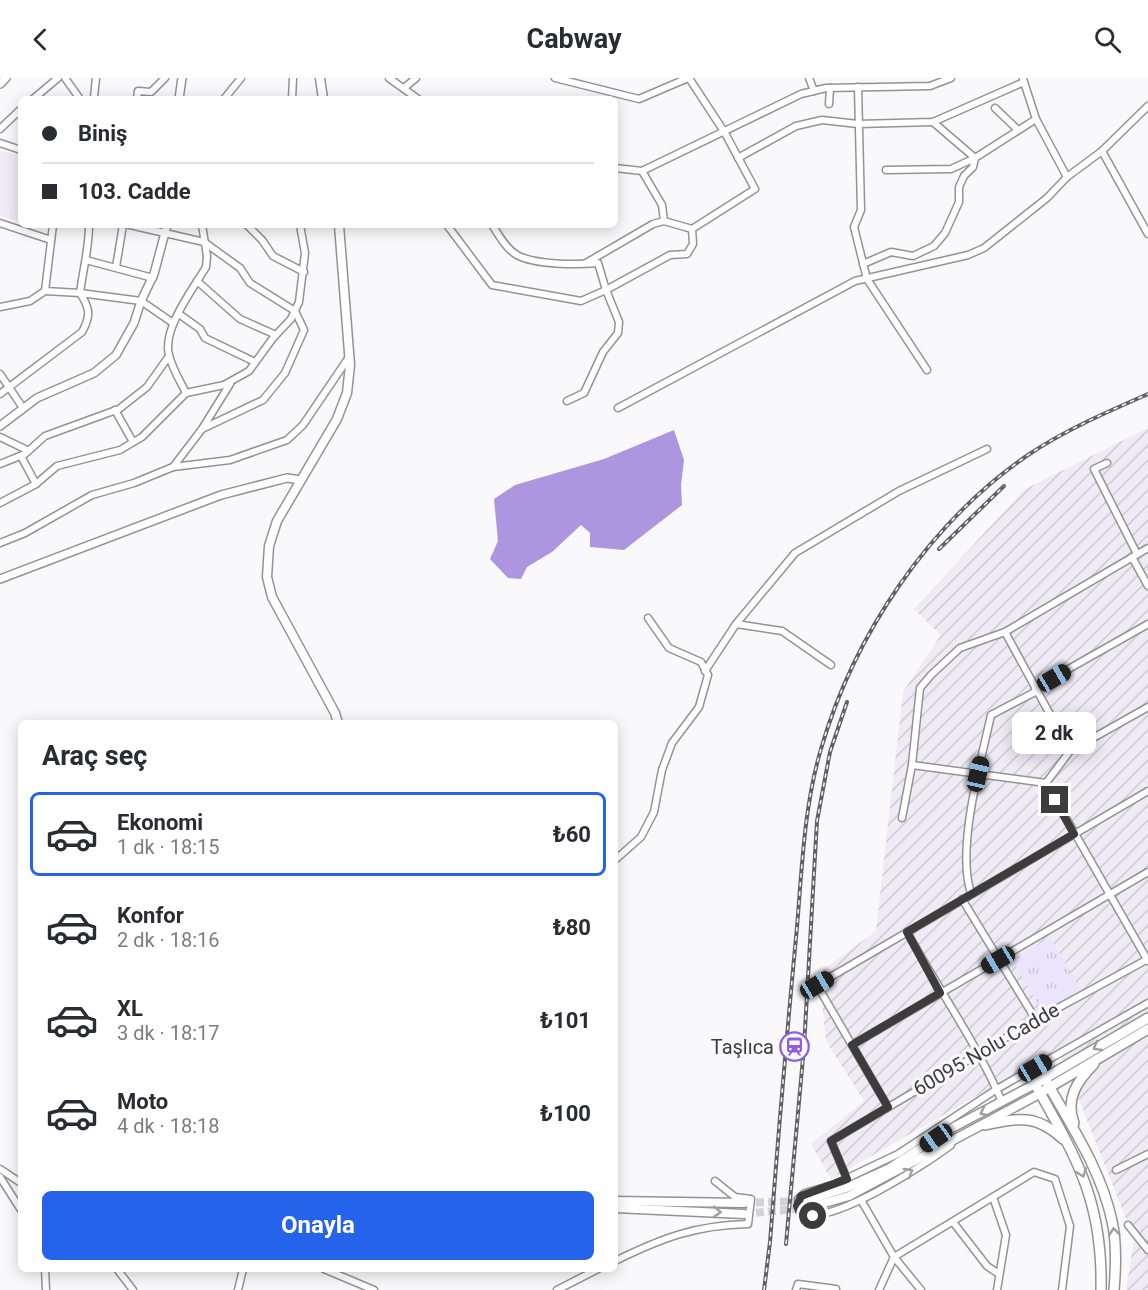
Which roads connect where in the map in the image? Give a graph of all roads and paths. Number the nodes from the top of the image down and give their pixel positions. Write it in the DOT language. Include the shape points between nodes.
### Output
graph roads {
  1 [pos="6,78"];
  2 [pos="58,78"];
  3 [pos="65,78"];
  4 [pos="96,78"];
  5 [pos="165,78"];
  6 [pos="182,78"];
  7 [pos="241,78"];
  8 [pos="293,78"];
  9 [pos="320,78"];
  10 [pos="389,78"];
  11 [pos="416,78"];
  12 [pos="555,78"];
  13 [pos="688,78"];
  14 [pos="809,78"];
  15 [pos="905,78"];
  16 [pos="951,78"];
  17 [pos="1024,80"];
  18 [pos="0,84"];
  19 [pos="903,86"];
  20 [pos="858,87"];
  21 [pos="404,88"];
  22 [pos="830,88"];
  23 [pos="814,91"];
  24 [pos="37,96"];
  25 [pos="78,96"];
  26 [pos="94,96"];
  27 [pos="137,96"];
  28 [pos="147,96"];
  29 [pos="179,96"];
  30 [pos="226,96"];
  31 [pos="292,96"];
  32 [pos="323,96"];
  33 [pos="414,96"];
  34 [pos="829,104"];
  35 [pos="1148,106"];
  36 [pos="995,108"];
  37 [pos="18,112"];
  38 [pos="1036,119"];
  39 [pos="933,122"];
  40 [pos="858,124"];
  41 [pos="0,129"];
  42 [pos="1018,130"];
  43 [pos="725,133"];
  44 [pos="0,144"];
  45 [pos="18,149"];
  46 [pos="1102,151"];
  47 [pos="738,158"];
  48 [pos="975,158"];
  49 [pos="618,168"];
  50 [pos="886,170"];
  51 [pos="642,171"];
  52 [pos="1067,177"];
  53 [pos="664,221"];
  54 [pos="0,223"];
  55 [pos="53,228"];
  56 [pos="89,228"];
  57 [pos="122,228"];
  58 [pos="167,228"];
  59 [pos="202,228"];
  60 [pos="250,228"];
  61 [pos="301,228"];
  62 [pos="339,228"];
  63 [pos="452,228"];
  64 [pos="494,228"];
  65 [pos="692,229"];
  66 [pos="1148,234"];
  67 [pos="51,240"];
  68 [pos="204,242"];
  69 [pos="86,260"];
  70 [pos="863,264"];
  71 [pos="583,265"];
  72 [pos="116,267"];
  73 [pos="304,272"];
  74 [pos="153,278"];
  75 [pos="867,279"];
  76 [pos="197,281"];
  77 [pos="606,290"];
  78 [pos="45,291"];
  79 [pos="80,293"];
  80 [pos="141,301"];
  81 [pos="0,307"];
  82 [pos="295,311"];
  83 [pos="178,314"];
  84 [pos="173,323"];
  85 [pos="276,335"];
  86 [pos="169,356"];
  87 [pos="349,357"];
  88 [pos="255,362"];
  89 [pos="927,370"];
  90 [pos="0,375"];
  91 [pos="231,381"];
  92 [pos="9,387"];
  93 [pos="186,393"];
  94 [pos="0,394"];
  95 [pos="567,401"];
  96 [pos="23,408"];
  97 [pos="618,408"];
  98 [pos="115,410"];
  99 [pos="0,426"];
  100 [pos="202,429"];
  101 [pos="0,436"];
  102 [pos="133,442"];
  103 [pos="987,449"];
  104 [pos="27,450"];
  105 [pos="21,456"];
  106 [pos="1107,463"];
  107 [pos="0,464"];
  108 [pos="173,467"];
  109 [pos="301,480"];
  110 [pos="36,484"];
  111 [pos="0,503"];
  112 [pos="0,543"];
  113 [pos="1148,548"];
  114 [pos="1134,555"];
  115 [pos="0,579"];
  116 [pos="1148,586"];
  117 [pos="648,618"];
  118 [pos="736,624"];
  119 [pos="1148,624"];
  120 [pos="1005,632"];
  121 [pos="831,665"];
  122 [pos="705,670"];
  123 [pos="1036,690"];
  124 [pos="1148,707"];
  125 [pos="337,720"];
  126 [pos="1070,751"];
  127 [pos="912,765"];
  128 [pos="978,774"];
  129 [pos="1046,783"];
  130 [pos="1148,791"];
  131 [pos="902,818"];
  132 [pos="1074,834"];
  133 [pos="618,857"];
  134 [pos="1148,872"];
  135 [pos="971,893"];
  136 [pos="1108,896"];
  137 [pos="962,899"];
  138 [pos="907,932"];
  139 [pos="998,960"];
  140 [pos="1148,960"];
  141 [pos="940,993"];
  142 [pos="1148,1003"];
  143 [pos="1148,1017"];
  144 [pos="1036,1020"];
  145 [pos="1148,1029"];
  146 [pos="852,1045"];
  147 [pos="1106,1054"];
  148 [pos="980,1055"];
  149 [pos="1045,1078"];
  150 [pos="1035,1084"];
  151 [pos="1050,1088"];
  152 [pos="997,1089"];
  153 [pos="1041,1093"];
  154 [pos="1002,1102"];
  155 [pos="888,1107"];
  156 [pos="985,1125"];
  157 [pos="955,1141"];
  158 [pos="1081,1143"];
  159 [pos="1071,1146"];
  160 [pos="1148,1154"];
  161 [pos="0,1169"];
  162 [pos="1116,1170"];
  163 [pos="0,1178"];
  164 [pos="847,1179"];
  165 [pos="18,1181"];
  166 [pos="715,1181"];
  167 [pos="993,1197"];
  168 [pos="18,1199"];
  169 [pos="861,1200"];
  170 [pos="618,1201"];
  171 [pos="744,1203"];
  172 [pos="618,1208"];
  173 [pos="744,1214"];
  174 [pos="953,1222"];
  175 [pos="1128,1225"];
  176 [pos="1148,1250"];
  177 [pos="894,1257"];
  178 [pos="618,1260"];
  179 [pos="45,1272"];
  180 [pos="119,1272"];
  181 [pos="242,1272"];
  182 [pos="331,1272"];
  183 [pos="592,1272"];
  184 [pos="999,1274"];
  185 [pos="46,1290"];
  186 [pos="133,1290"];
  187 [pos="238,1290"];
  188 [pos="374,1290"];
  189 [pos="557,1290"];
  190 [pos="796,1290"];
  191 [pos="836,1290"];
  192 [pos="879,1290"];
  193 [pos="921,1290"];
  194 [pos="997,1290"];
  195 [pos="1062,1290"];
  196 [pos="1101,1290"];
  197 [pos="1114,1290"];
  1 -- 18 [label="street"];
  2 -- 24 [label="street"];
  3 -- 25 [label="street"];
  4 -- 26 [label="street"];
  5 -- 28 [label="street"];
  6 -- 29 [label="street"];
  7 -- 30 [label="street"];
  8 -- 31 [label="street"];
  9 -- 32 [label="main road"];
  10 -- 21 [label="street"];
  11 -- 21 [label="street"];
  12 -- 13 [label="street" via="639,99"];
  13 -- 43 [label="street"];
  14 -- 23 [label="street"];
  15 -- 19 [label="street"];
  16 -- 19 [label="street" via="930,86"];
  17 -- 38 [label="street"];
  17 -- 39 [label="street"];
  19 -- 20 [label="street"];
  20 -- 22 [label="street"];
  20 -- 40 [label="street"];
  21 -- 33 [label="street"];
  22 -- 23 [label="street"];
  22 -- 34 [label="street"];
  23 -- 43 [label="street"];
  27 -- 28 [label="street" via="138,91"];
  35 -- 46 [label="street"];
  36 -- 42 [label="street"];
  37 -- 41 [label="street"];
  38 -- 42 [label="street"];
  38 -- 52 [label="street"];
  39 -- 40 [label="street"];
  39 -- 48 [label="street"];
  40 -- 47 [label="street" via="822,120 796,126"];
  40 -- 70 [label="street" via="861,210 854,227"];
  42 -- 48 [label="street"];
  43 -- 47 [label="street"];
  43 -- 51 [label="street"];
  44 -- 45 [label="street"];
  46 -- 52 [label="street"];
  46 -- 66 [label="street"];
  47 -- 65 [label="street" via="755,189"];
  48 -- 50 [label="street" via="951,169"];
  48 -- 70 [label="street" via="974,167 959,187 959,202 934,246 913,256 891,252"];
  49 -- 51 [label="street"];
  51 -- 53 [label="street" via="662,205"];
  52 -- 75 [label="street" via="984,248"];
  53 -- 65 [label="street"];
  53 -- 71 [label="street"];
  54 -- 67 [label="street"];
  55 -- 67 [label="street"];
  56 -- 69 [label="street"];
  57 -- 72 [label="street"];
  58 -- 68 [label="street"];
  58 -- 74 [label="street"];
  59 -- 68 [label="street"];
  60 -- 73 [label="street" via="273,256"];
  61 -- 73 [label="street"];
  62 -- 87 [label="main road"];
  63 -- 77 [label="street" via="492,285 581,301"];
  64 -- 71 [label="street" via="518,256"];
  65 -- 77 [label="street" via="693,244 687,254 670,255"];
  67 -- 78 [label="street"];
  68 -- 76 [label="street" via="206,267"];
  68 -- 82 [label="street" via="240,268 250,283"];
  69 -- 72 [label="street"];
  69 -- 79 [label="street"];
  70 -- 75 [label="street"];
  71 -- 77 [label="street" via="598,263"];
  72 -- 74 [label="street"];
  73 -- 82 [label="street"];
  74 -- 80 [label="street"];
  75 -- 89 [label="street"];
  75 -- 97 [label="street" via="855,281"];
  76 -- 83 [label="street"];
  76 -- 85 [label="street" via="240,319"];
  77 -- 95 [label="street" via="619,322 618,333 603,352 584,393"];
  78 -- 79 [label="street"];
  78 -- 81 [label="street" via="30,302"];
  79 -- 80 [label="street"];
  79 -- 92 [label="street" via="89,306 89,320 82,332"];
  80 -- 84 [label="street"];
  80 -- 96 [label="street" via="117,355 94,373"];
  82 -- 85 [label="street"];
  82 -- 100 [label="street" via="304,330 285,373 263,400"];
  83 -- 84 [label="street"];
  83 -- 88 [label="street" via="200,329 205,338"];
  84 -- 86 [label="street" via="167,344"];
  85 -- 88 [label="street"];
  86 -- 93 [label="street"];
  86 -- 98 [label="street" via="147,387"];
  87 -- 108 [label="street" via="292,436 230,460"];
  87 -- 109 [label="main road" via="347,393"];
  88 -- 91 [label="street" via="249,371"];
  90 -- 92 [label="street"];
  91 -- 93 [label="street"];
  91 -- 100 [label="street"];
  92 -- 94 [label="street"];
  92 -- 96 [label="street"];
  93 -- 102 [label="street"];
  96 -- 99 [label="street"];
  98 -- 102 [label="street"];
  98 -- 104 [label="street" via="45,436"];
  100 -- 108 [label="street"];
  101 -- 104 [label="street"];
  102 -- 110 [label="street" via="120,450 57,466"];
  103 -- 118 [label="street" via="899,491 795,553"];
  104 -- 105 [label="street"];
  105 -- 107 [label="street"];
  105 -- 110 [label="street"];
  106 -- 114 [label="street" via="1094,469"];
  108 -- 112 [label="street" via="92,495"];
  109 -- 115 [label="street" via="287,478 222,495"];
  109 -- 125 [label="main road" via="277,521 269,546 267,577 272,597"];
  110 -- 111 [label="street"];
  113 -- 114 [label="street"];
  114 -- 116 [label="street"];
  114 -- 120 [label="street"];
  117 -- 122 [label="street" via="669,648 701,662"];
  118 -- 121 [label="street" via="782,631"];
  118 -- 122 [label="street"];
  119 -- 123 [label="street"];
  120 -- 123 [label="street"];
  120 -- 127 [label="street" via="960,648 920,688"];
  122 -- 133 [label="street" via="708,675 699,707 672,743 654,812 642,837"];
  123 -- 126 [label="street"];
  123 -- 128 [label="street" via="991,715"];
  124 -- 126 [label="street"];
  126 -- 129 [label="street"];
  127 -- 128 [label="street"];
  127 -- 131 [label="street"];
  128 -- 129 [label="street"];
  128 -- 135 [label="street" via="966,860"];
  129 -- 132 [label="street"];
  130 -- 132 [label="street"];
  132 -- 135 [label="street"];
  132 -- 136 [label="street"];
  134 -- 136 [label="street"];
  135 -- 137 [label="street"];
  136 -- 139 [label="street"];
  136 -- 140 [label="street"];
  137 -- 138 [label="street"];
  137 -- 139 [label="street"];
  138 -- 141 [label="street"];
  138 -- 146 [label="street" via="817,985"];
  139 -- 141 [label="street"];
  139 -- 144 [label="street"];
  140 -- 144 [label="street, 60095 Nolu Cadde"];
  141 -- 146 [label="street"];
  141 -- 148 [label="street"];
  142 -- 152 [label="street"];
  143 -- 149 [label="main road, one-way"];
  144 -- 148 [label="street, 60095 Nolu Cadde"];
  145 -- 147 [label="main road"];
  146 -- 155 [label="street"];
  147 -- 151 [label="main road"];
  147 -- 158 [label="main road" via="1082,1076 1071,1096 1071,1116"];
  148 -- 152 [label="street"];
  148 -- 155 [label="street, 60095 Nolu Cadde"];
  149 -- 150 [label="main road"];
  149 -- 151 [label="main road"];
  150 -- 153 [label="main road"];
  150 -- 154 [label="main road"];
  151 -- 153 [label="main road"];
  151 -- 158 [label="main road"];
  152 -- 154 [label="street"];
  152 -- 164 [label="street" via="898,1154"];
  153 -- 156 [label="main road"];
  153 -- 159 [label="main road"];
  154 -- 157 [label="main road, one-way" via="950,1129 888,1169 806,1204 849,1196"];
  155 -- 164 [label="street, 60095 Nolu Cadde" via="831,1141"];
  156 -- 157 [label="main road"];
  156 -- 159 [label="main road" via="1034,1120 1050,1127"];
  169 -- 157 [label="street, one-way"];
  197 -- 158 [label="main road, one-way" via="1113,1221"];
  159 -- 196 [label="main road, one-way" via="1094,1207 1100,1239"];
  160 -- 162 [label="street"];
  161 -- 165 [label="street"];
  163 -- 168 [label="street"];
  164 -- 169 [label="street" via="801,1196 797,1206 800,1213 813,1216"];
  166 -- 178 [label="street" via="735,1197 751,1199 748,1224 685,1230"];
  167 -- 174 [label="street"];
  167 -- 184 [label="street" via="1006,1235"];
  167 -- 195 [label="street" via="1034,1172 1055,1179 1070,1226"];
  169 -- 177 [label="street"];
  170 -- 171 [label="main road"];
  172 -- 173 [label="main road, one-way"];
  174 -- 177 [label="street"];
  174 -- 184 [label="street" via="987,1266"];
  175 -- 176 [label="street"];
  177 -- 192 [label="street"];
  177 -- 193 [label="street"];
  179 -- 185 [label="street"];
  180 -- 186 [label="street"];
  181 -- 187 [label="street"];
  182 -- 188 [label="street"];
  183 -- 189 [label="street"];
  184 -- 194 [label="street"];
  190 -- 191 [label="street" via="798,1284"];
}
